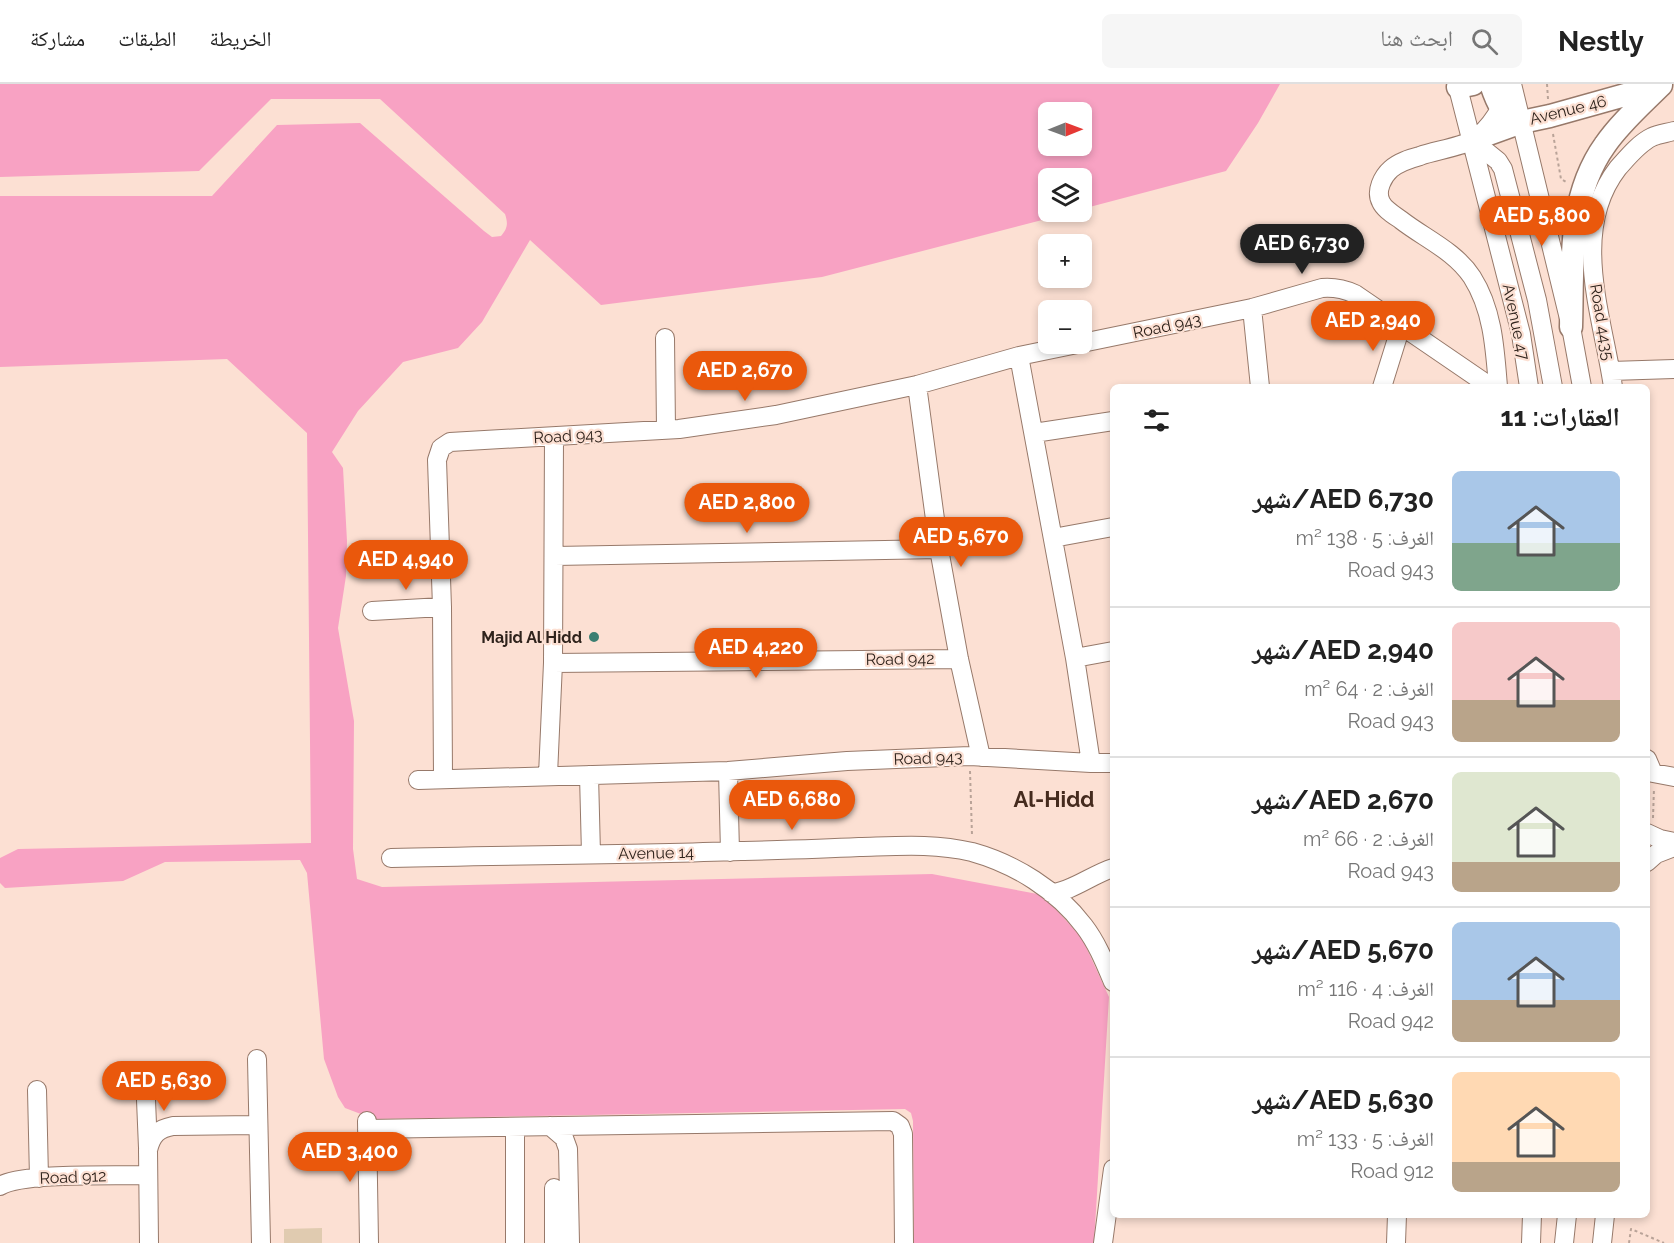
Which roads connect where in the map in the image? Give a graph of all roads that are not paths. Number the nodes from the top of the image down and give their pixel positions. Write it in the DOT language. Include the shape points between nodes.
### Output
graph roads {
  1 [pos="1491,84"];
  2 [pos="1511,84"];
  3 [pos="1663,84"];
  4 [pos="1462,85"];
  5 [pos="1501,108"];
  6 [pos="1522,122"];
  7 [pos="1674,131"];
  8 [pos="1472,140"];
  9 [pos="1252,308"];
  10 [pos="1401,326"];
  11 [pos="1571,327"];
  12 [pos="665,338"];
  13 [pos="1020,356"];
  14 [pos="1674,369"];
  15 [pos="1612,379"];
  16 [pos="1260,384"];
  17 [pos="1382,384"];
  18 [pos="1487,384"];
  19 [pos="1498,384"];
  20 [pos="1529,384"];
  21 [pos="1552,384"];
  22 [pos="1581,384"];
  23 [pos="917,385"];
  24 [pos="1110,421"];
  25 [pos="666,430"];
  26 [pos="1034,433"];
  27 [pos="554,437"];
  28 [pos="1110,528"];
  29 [pos="1053,538"];
  30 [pos="939,549"];
  31 [pos="555,556"];
  32 [pos="442,607"];
  33 [pos="372,611"];
  34 [pos="1110,652"];
  35 [pos="959,658"];
  36 [pos="1075,658"];
  37 [pos="553,663"];
  38 [pos="976,756"];
  39 [pos="1091,763"];
  40 [pos="1110,763"];
  41 [pos="1650,766"];
  42 [pos="728,771"];
  43 [pos="589,775"];
  44 [pos="548,776"];
  45 [pos="1674,777"];
  46 [pos="444,778"];
  47 [pos="418,780"];
  48 [pos="1650,834"];
  49 [pos="1674,842"];
  50 [pos="1674,847"];
  51 [pos="730,852"];
  52 [pos="591,854"];
  53 [pos="391,858"];
  54 [pos="1650,859"];
  55 [pos="1110,869"];
  56 [pos="1051,892"];
  57 [pos="1110,975"];
  58 [pos="257,1059"];
  59 [pos="145,1076"];
  60 [pos="37,1090"];
  61 [pos="258,1125"];
  62 [pos="550,1126"];
  63 [pos="515,1127"];
  64 [pos="148,1150"];
  65 [pos="148,1175"];
  66 [pos="39,1178"];
  67 [pos="0,1186"];
  68 [pos="554,1188"];
  69 [pos="1110,1191"];
  70 [pos="1397,1218"];
  71 [pos="1532,1218"];
  72 [pos="1567,1218"];
  73 [pos="1605,1218"];
  74 [pos="149,1243"];
  75 [pos="261,1243"];
  76 [pos="369,1243"];
  77 [pos="515,1243"];
  78 [pos="555,1243"];
  79 [pos="570,1243"];
  80 [pos="904,1243"];
  81 [pos="1103,1243"];
  82 [pos="1396,1243"];
  83 [pos="1531,1243"];
  84 [pos="1564,1243"];
  85 [pos="1602,1243"];
  1 -- 5 [label="main road"];
  2 -- 5 [label="street"];
  2 -- 6 [label="street"];
  3 -- 6 [label="main road, Avenue 46"];
  3 -- 11 [label="main road" via="1606,144 1582,191 1575,217"];
  4 -- 8 [label="street, Avenue 47"];
  5 -- 6 [label="main road"];
  5 -- 8 [label="street"];
  6 -- 8 [label="main road, Avenue 46"];
  6 -- 11 [label="street"];
  7 -- 15 [label="street, Road 4435" via="1651,137 1628,156 1600,200 1594,223 1592,254 1597,301"];
  8 -- 19 [label="street" via="1398,163 1384,177 1378,193 1394,216 1446,251 1470,274 1490,320"];
  8 -- 20 [label="street, Avenue 47" via="1521,334"];
  8 -- 21 [label="street" via="1503,169 1537,300"];
  9 -- 10 [label="street, Road 943" via="1322,288 1339,288"];
  9 -- 13 [label="street, Road 943"];
  9 -- 16 [label="street"];
  10 -- 17 [label="street"];
  10 -- 18 [label="street, Road 943"];
  11 -- 22 [label="street"];
  12 -- 25 [label="street"];
  13 -- 23 [label="street, Road 943"];
  13 -- 26 [label="street"];
  14 -- 15 [label="street, Road 4435"];
  23 -- 25 [label="street, Road 943" via="776,416"];
  23 -- 30 [label="street, Road 942"];
  24 -- 26 [label="street"];
  25 -- 27 [label="street, Road 943"];
  26 -- 29 [label="street"];
  27 -- 31 [label="street"];
  27 -- 32 [label="street, Road 943" via="450,442 441,448 437,460"];
  28 -- 29 [label="street"];
  29 -- 36 [label="street"];
  30 -- 31 [label="street"];
  30 -- 35 [label="street, Road 942"];
  31 -- 37 [label="street"];
  32 -- 33 [label="street"];
  32 -- 46 [label="street, Road 943"];
  34 -- 36 [label="street"];
  35 -- 37 [label="street, Road 942"];
  35 -- 38 [label="street, Road 942"];
  36 -- 39 [label="street"];
  37 -- 44 [label="street"];
  38 -- 39 [label="street, Road 943"];
  38 -- 42 [label="street, Road 943"];
  39 -- 40 [label="street, Road 943"];
  41 -- 45 [label="street"];
  42 -- 43 [label="street, Road 943"];
  42 -- 51 [label="street"];
  43 -- 44 [label="street, Road 943"];
  43 -- 52 [label="street"];
  44 -- 46 [label="street, Road 943"];
  46 -- 47 [label="street, Road 943"];
  48 -- 49 [label="street"];
  50 -- 54 [label="street"];
  51 -- 52 [label="street, Avenue 14"];
  51 -- 56 [label="street, Avenue 14" via="931,845 973,853 1017,870"];
  52 -- 53 [label="street, Avenue 14"];
  55 -- 56 [label="street" via="1066,890"];
  56 -- 57 [label="street, Avenue 14" via="1085,927"];
  58 -- 61 [label="street"];
  59 -- 64 [label="street"];
  60 -- 66 [label="street"];
  61 -- 64 [label="street" via="173,1126 160,1129 151,1137"];
  61 -- 75 [label="street"];
  62 -- 63 [label="street"];
  62 -- 79 [label="street" via="564,1138 568,1149"];
  62 -- 80 [label="street" via="893,1121 903,1134"];
  63 -- 76 [label="street" via="367,1125"];
  63 -- 77 [label="street"];
  64 -- 65 [label="street"];
  65 -- 66 [label="street, Road 912"];
  65 -- 74 [label="street"];
  66 -- 67 [label="street, Road 912"];
  68 -- 78 [label="street"];
  69 -- 81 [label="street"];
  70 -- 82 [label="street"];
  71 -- 83 [label="street"];
  72 -- 84 [label="street"];
  73 -- 85 [label="street"];
}
